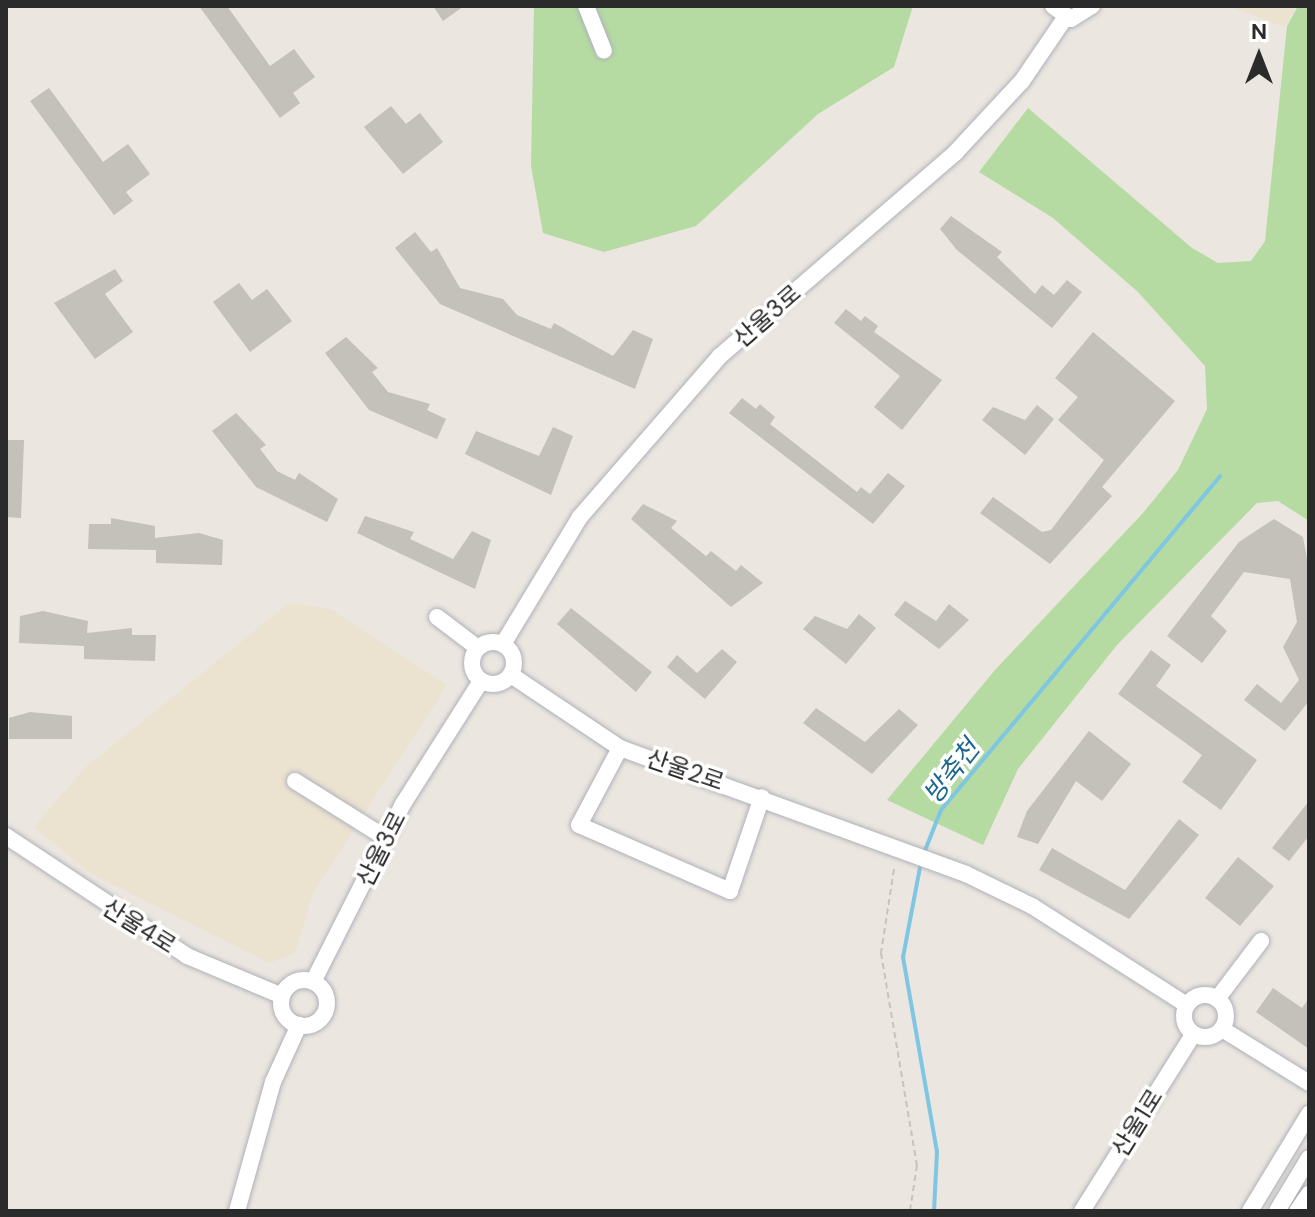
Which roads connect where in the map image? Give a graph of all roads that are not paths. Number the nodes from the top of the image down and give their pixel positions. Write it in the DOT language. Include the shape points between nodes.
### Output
graph roads {
  1 [pos="586,6"];
  2 [pos="1092,6"];
  3 [pos="1059,12"];
  4 [pos="604,51"];
  5 [pos="437,617"];
  6 [pos="503,644"];
  7 [pos="478,648"];
  8 [pos="511,675"];
  9 [pos="481,681"];
  10 [pos="620,748"];
  11 [pos="295,781"];
  12 [pos="762,797"];
  13 [pos="386,838"];
  14 [pos="8,843"];
  15 [pos="1261,941"];
  16 [pos="313,982"];
  17 [pos="282,996"];
  18 [pos="1217,999"];
  19 [pos="1187,1005"];
  20 [pos="299,1025"];
  21 [pos="1222,1029"];
  22 [pos="1193,1035"];
  23 [pos="1309,1083"];
  24 [pos="1309,1114"];
  25 [pos="1309,1158"];
  26 [pos="1309,1194"];
  27 [pos="237,1211"];
  28 [pos="1082,1211"];
  29 [pos="1250,1211"];
  30 [pos="1277,1211"];
  31 [pos="1297,1211"];
  1 -- 4 [label="street"];
  2 -- 3 [label="street" via="1078,19"];
  3 -- 6 [label="street, 산울3로" via="1022,81 955,153 720,356 580,517"];
  5 -- 7 [label="street"];
  6 -- 7 [label="street"];
  6 -- 8 [label="street" via="514,662"];
  7 -- 9 [label="street" via="472,667"];
  8 -- 9 [label="street" via="499,684"];
  8 -- 10 [label="street, 산울2로"];
  9 -- 13 [label="street, 산울3로"];
  10 -- 12 [label="street, 산울2로"];
  10 -- 12 [label="street" via="579,825 717,887 730,891"];
  11 -- 13 [label="street"];
  12 -- 19 [label="street, 산울2로" via="966,874 1032,906"];
  13 -- 16 [label="street, 산울3로"];
  14 -- 17 [label="street, 산울4로" via="187,956"];
  15 -- 18 [label="street"];
  16 -- 17 [label="street" via="295,981"];
  16 -- 20 [label="street" via="326,997 325,1012"];
  17 -- 20 [label="street" via="283,1014"];
  18 -- 19 [label="street" via="1203,995"];
  18 -- 21 [label="street" via="1225,1010"];
  19 -- 22 [label="street" via="1183,1019"];
  20 -- 27 [label="street" via="273,1082"];
  21 -- 22 [label="street" via="1210,1037"];
  21 -- 23 [label="street"];
  22 -- 28 [label="street, 산울1로"];
  24 -- 29 [label="street"];
  25 -- 30 [label="street"];
  26 -- 31 [label="street"];
}
